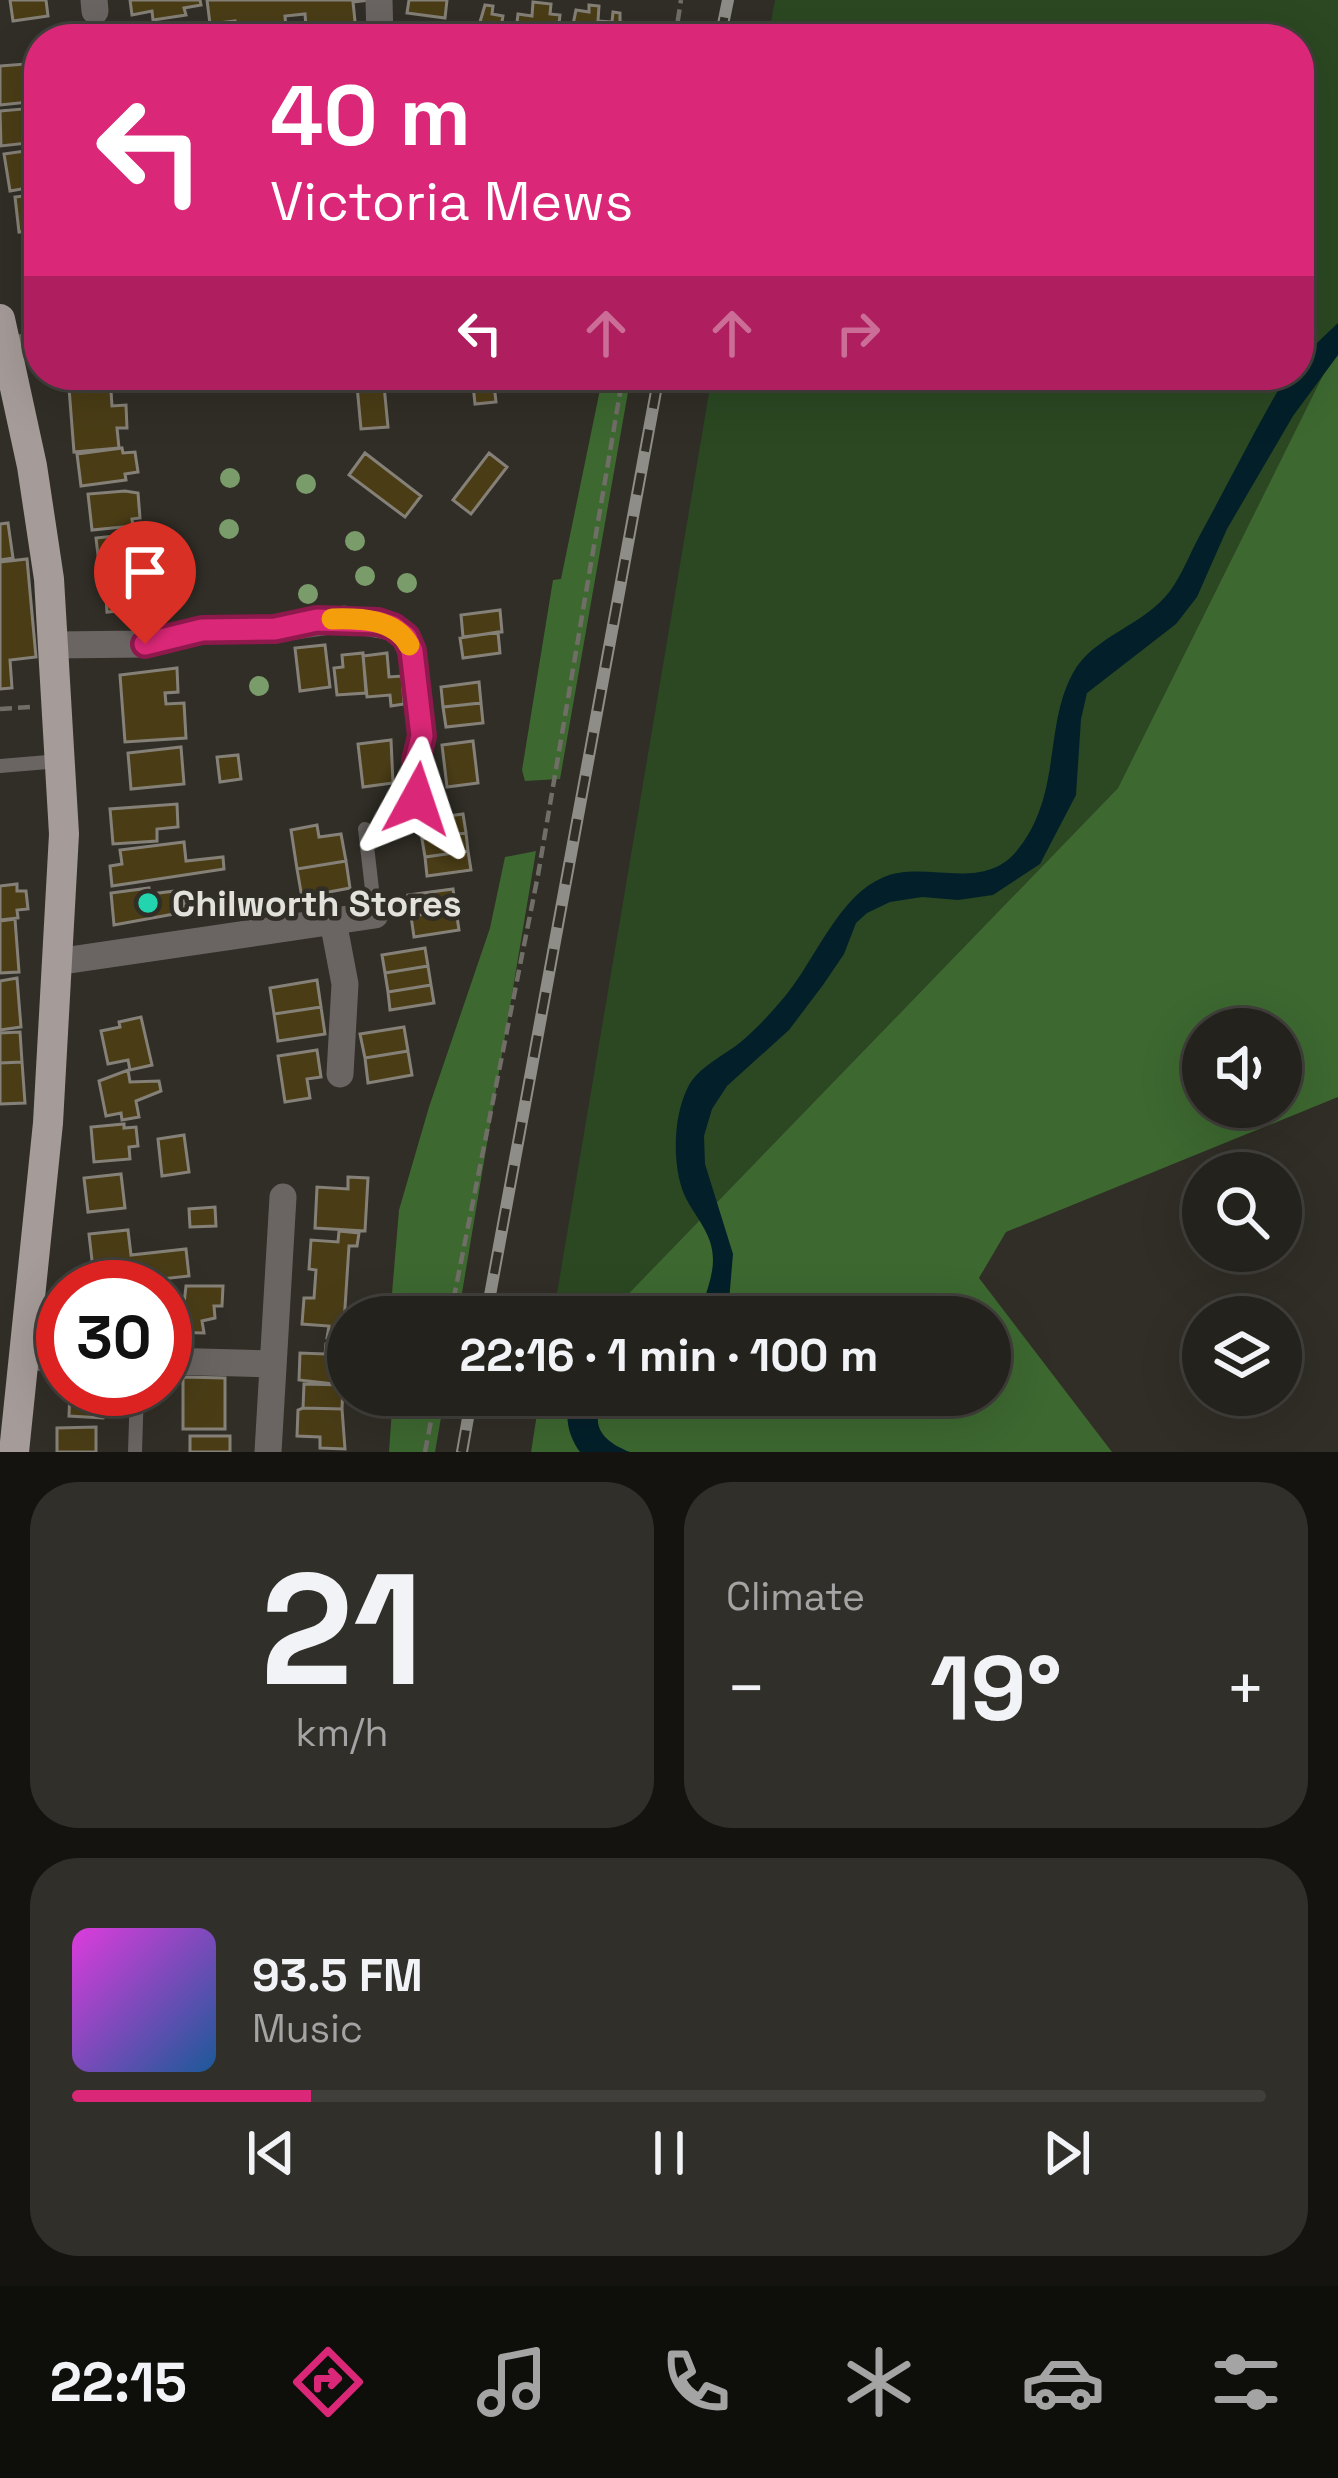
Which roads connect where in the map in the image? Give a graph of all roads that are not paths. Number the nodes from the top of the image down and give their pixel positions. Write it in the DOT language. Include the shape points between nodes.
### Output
graph roads {
  1 [pos="0,319"];
  2 [pos="24,347"];
  3 [pos="27,390"];
  4 [pos="55,645"];
  5 [pos="61,760"];
  6 [pos="0,766"];
  7 [pos="417,799"];
  8 [pos="365,829"];
  9 [pos="375,915"];
  10 [pos="333,922"];
  11 [pos="56,962"];
  12 [pos="340,1074"];
  13 [pos="283,1197"];
  14 [pos="26,1357"];
  15 [pos="36,1357"];
  16 [pos="192,1362"];
  17 [pos="271,1364"];
  18 [pos="136,1416"];
  19 [pos="14,1452"];
  20 [pos="135,1452"];
  21 [pos="268,1452"];
  1 -- 2 [label="main road"];
  3 -- 4 [label="main road"];
  4 -- 5 [label="main road"];
  4 -- 7 [label="street" via="145,644 202,630 344,619 416,627"];
  5 -- 6 [label="lane"];
  5 -- 11 [label="main road"];
  8 -- 9 [label="lane"];
  9 -- 10 [label="street"];
  10 -- 11 [label="street"];
  10 -- 12 [label="street" via="345,984"];
  11 -- 14 [label="main road"];
  13 -- 17 [label="street"];
  14 -- 15 [label="street"];
  14 -- 19 [label="main road"];
  16 -- 17 [label="street"];
  17 -- 21 [label="street"];
  18 -- 20 [label="lane"];
}
